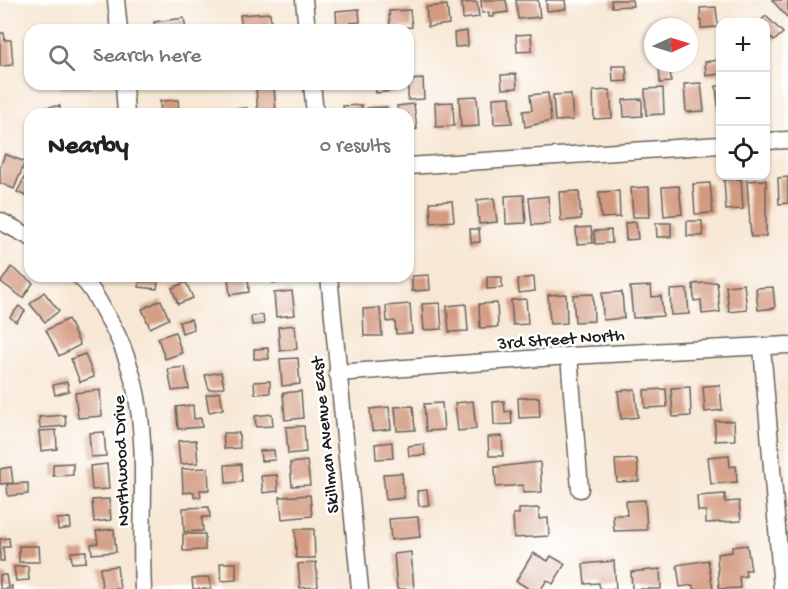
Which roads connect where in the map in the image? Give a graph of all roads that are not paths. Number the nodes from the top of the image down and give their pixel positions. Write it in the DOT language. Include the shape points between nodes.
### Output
graph roads {
  1 [pos="116,0"];
  2 [pos="304,0"];
  3 [pos="118,24"];
  4 [pos="306,24"];
  5 [pos="124,90"];
  6 [pos="313,90"];
  7 [pos="126,108"];
  8 [pos="314,108"];
  9 [pos="788,140"];
  10 [pos="770,141"];
  11 [pos="716,145"];
  12 [pos="414,166"];
  13 [pos="0,221"];
  14 [pos="24,234"];
  15 [pos="86,282"];
  16 [pos="329,282"];
  17 [pos="788,345"];
  18 [pos="762,347"];
  19 [pos="569,356"];
  20 [pos="337,373"];
  21 [pos="580,489"];
  22 [pos="143,589"];
  23 [pos="360,589"];
  24 [pos="782,589"];
  1 -- 3 [label="street"];
  2 -- 4 [label="street"];
  5 -- 7 [label="street"];
  6 -- 8 [label="street"];
  9 -- 10 [label="street"];
  11 -- 12 [label="street"];
  13 -- 14 [label="street"];
  15 -- 22 [label="street, Northwood Drive" via="116,330 136,385 141,414"];
  16 -- 20 [label="street, Skillman Avenue East"];
  17 -- 18 [label="street, 3rd Street North"];
  18 -- 19 [label="street, 3rd Street North"];
  18 -- 24 [label="street"];
  19 -- 20 [label="street, 3rd Street North"];
  19 -- 21 [label="street"];
  20 -- 23 [label="street, Skillman Avenue East"];
}
